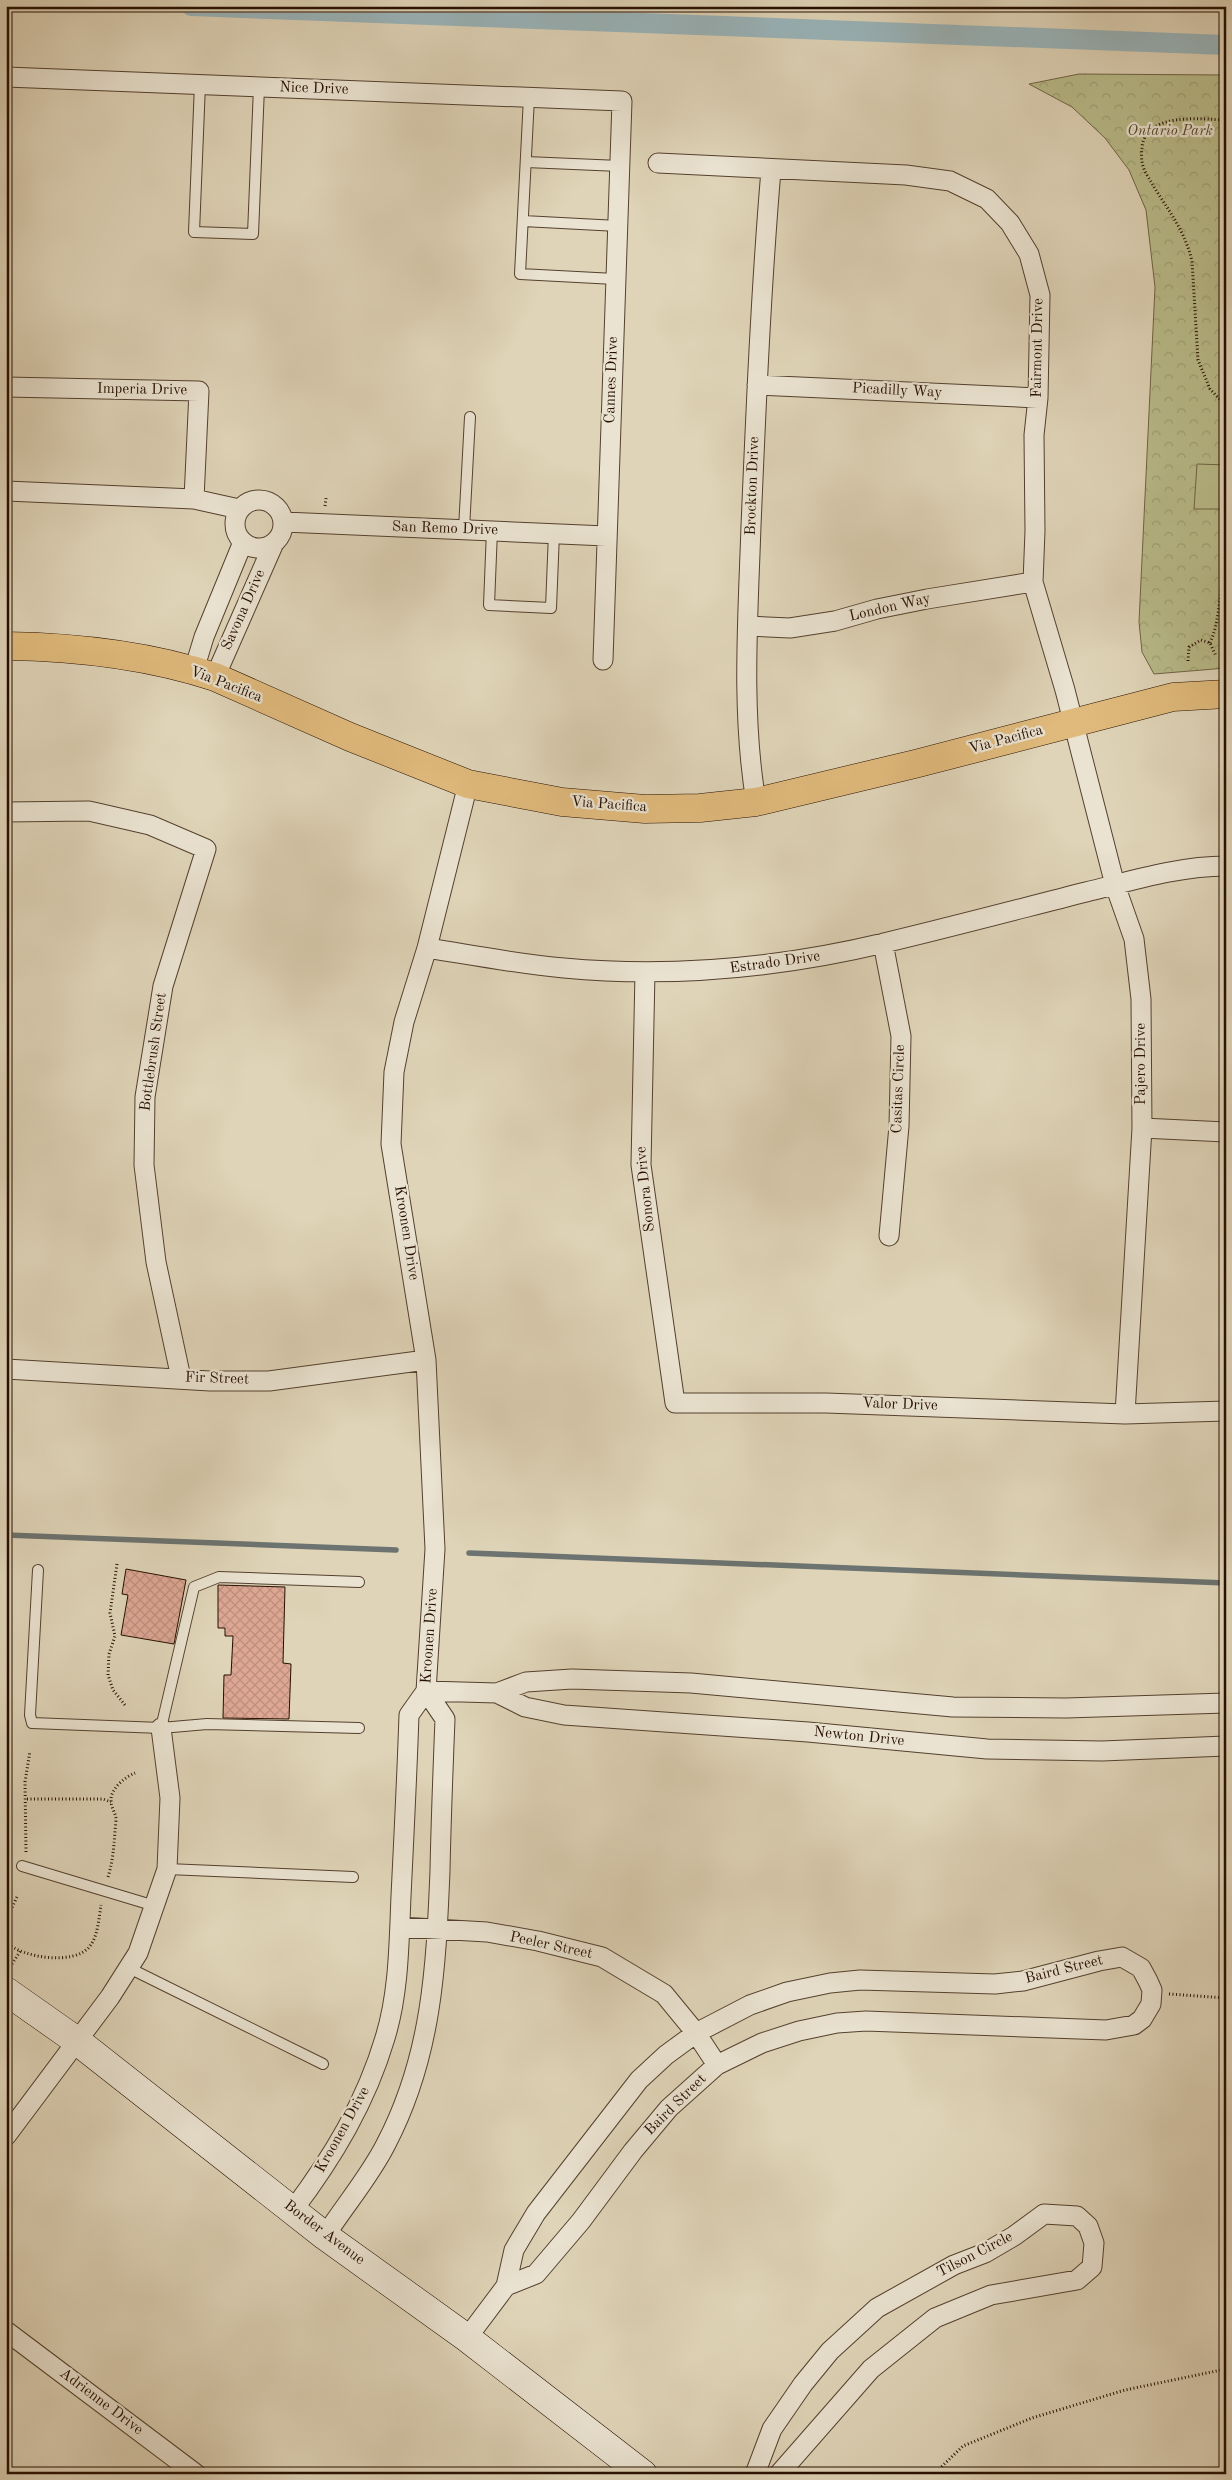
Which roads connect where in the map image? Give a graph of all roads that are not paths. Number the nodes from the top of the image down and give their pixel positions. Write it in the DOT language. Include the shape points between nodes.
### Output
graph roads {
  1 [pos="6,77"];
  2 [pos="200,84"];
  3 [pos="259,86"];
  4 [pos="530,97"];
  5 [pos="622,101"];
  6 [pos="526,162"];
  7 [pos="658,163"];
  8 [pos="620,166"];
  9 [pos="771,170"];
  10 [pos="523,221"];
  11 [pos="618,226"];
  12 [pos="615,279"];
  13 [pos="757,385"];
  14 [pos="6,387"];
  15 [pos="1038,398"];
  16 [pos="470,417"];
  17 [pos="6,491"];
  18 [pos="194,499"];
  19 [pos="240,509"];
  20 [pos="284,522"];
  21 [pos="464,529"];
  22 [pos="492,530"];
  23 [pos="554,533"];
  24 [pos="606,536"];
  25 [pos="243,542"];
  26 [pos="274,543"];
  27 [pos="1033,582"];
  28 [pos="748,626"];
  29 [pos="6,646"];
  30 [pos="603,660"];
  31 [pos="204,674"];
  32 [pos="1226,694"];
  33 [pos="1074,722"];
  34 [pos="468,784"];
  35 [pos="756,802"];
  36 [pos="6,812"];
  37 [pos="1226,866"];
  38 [pos="1115,885"];
  39 [pos="883,943"];
  40 [pos="427,948"];
  41 [pos="645,972"];
  42 [pos="1142,1128"];
  43 [pos="1226,1132"];
  44 [pos="889,1236"];
  45 [pos="426,1360"];
  46 [pos="6,1369"];
  47 [pos="181,1378"];
  48 [pos="675,1403"];
  49 [pos="1226,1411"];
  50 [pos="1125,1414"];
  51 [pos="38,1570"];
  52 [pos="359,1582"];
  53 [pos="426,1692"];
  54 [pos="497,1693"];
  55 [pos="1226,1703"];
  56 [pos="161,1728"];
  57 [pos="359,1728"];
  58 [pos="1226,1746"];
  59 [pos="22,1866"];
  60 [pos="167,1869"];
  61 [pos="353,1877"];
  62 [pos="155,1906"];
  63 [pos="400,1927"];
  64 [pos="438,1930"];
  65 [pos="129,1968"];
  66 [pos="6,1991"];
  67 [pos="696,2034"];
  68 [pos="77,2041"];
  69 [pos="323,2064"];
  70 [pos="717,2065"];
  71 [pos="6,2136"];
  72 [pos="293,2210"];
  73 [pos="325,2236"];
  74 [pos="506,2286"];
  75 [pos="6,2330"];
  76 [pos="467,2338"];
  77 [pos="196,2474"];
  78 [pos="642,2474"];
  79 [pos="756,2474"];
  80 [pos="779,2474"];
  1 -- 2 [label="street, Nice Drive"];
  2 -- 3 [label="street, Nice Drive"];
  2 -- 3 [label="lane" via="194,232 254,234"];
  3 -- 4 [label="street, Nice Drive"];
  4 -- 5 [label="street, Nice Drive"];
  4 -- 6 [label="lane"];
  5 -- 8 [label="street, Cannes Drive"];
  6 -- 8 [label="lane"];
  6 -- 10 [label="lane"];
  7 -- 9 [label="street, Fairmont Drive"];
  8 -- 11 [label="street, Cannes Drive"];
  9 -- 13 [label="street, Brockton Drive"];
  9 -- 15 [label="street, Fairmont Drive" via="906,175 950,181 987,199 1010,223 1029,254 1038,287"];
  10 -- 11 [label="lane"];
  10 -- 12 [label="lane" via="520,274"];
  11 -- 12 [label="street, Cannes Drive"];
  12 -- 24 [label="street, Cannes Drive"];
  13 -- 15 [label="street, Picadilly Way"];
  13 -- 28 [label="street, Brockton Drive"];
  14 -- 18 [label="street, Imperia Drive" via="199,392"];
  15 -- 27 [label="street, Fairmont Drive" via="1034,435"];
  16 -- 21 [label="lane"];
  17 -- 18 [label="street"];
  18 -- 19 [label="street"];
  19 -- 20 [label="street" via="246,503 262,499 277,507"];
  19 -- 25 [label="street" via="235,526"];
  20 -- 21 [label="street, San Remo Drive"];
  20 -- 26 [label="street"];
  21 -- 22 [label="street, San Remo Drive"];
  22 -- 23 [label="street, San Remo Drive"];
  22 -- 23 [label="lane" via="489,605 551,608"];
  23 -- 24 [label="street, San Remo Drive"];
  24 -- 30 [label="street, Cannes Drive"];
  25 -- 26 [label="street" via="258,548"];
  25 -- 31 [label="street, Savona Drive" via="204,637"];
  26 -- 31 [label="street, Savona Drive"];
  27 -- 28 [label="street, London Way" via="876,608 835,621 799,626"];
  27 -- 33 [label="street, Fairmont Drive"];
  28 -- 35 [label="street, Brockton Drive" via="746,691"];
  29 -- 31 [label="main road, Via Pacifica" via="103,652"];
  31 -- 34 [label="main road, Via Pacifica"];
  32 -- 33 [label="main road, Via Pacifica" via="1173,697"];
  33 -- 35 [label="main road, Via Pacifica"];
  33 -- 38 [label="street, Pajero Drive"];
  34 -- 35 [label="main road, Via Pacifica" via="562,802 645,809"];
  34 -- 40 [label="street, Kroonen Drive"];
  36 -- 47 [label="street, Bottlebrush Street" via="90,811 150,825 206,849 163,986 145,1097 144,1165 148,1204 156,1262"];
  37 -- 38 [label="street, Estrado Drive" via="1200,866"];
  38 -- 39 [label="street, Estrado Drive"];
  38 -- 42 [label="street, Pajero Drive" via="1134,939 1141,999"];
  39 -- 41 [label="street, Estrado Drive" via="744,968"];
  39 -- 44 [label="street, Casitas Circle" via="900,1036 899,1126"];
  40 -- 41 [label="street, Estrado Drive" via="563,968"];
  40 -- 45 [label="street, Kroonen Drive" via="404,1022 394,1072 391,1144"];
  41 -- 48 [label="street, Sonora Drive" via="641,1165"];
  42 -- 43 [label="street"];
  42 -- 50 [label="street, Pajero Drive"];
  45 -- 47 [label="street, Fir Street" via="269,1381"];
  45 -- 53 [label="street, Kroonen Drive" via="435,1549"];
  46 -- 47 [label="street, Fir Street"];
  48 -- 50 [label="street, Valor Drive" via="826,1403"];
  49 -- 50 [label="street, Valor Drive"];
  51 -- 56 [label="lane" via="32,1723"];
  52 -- 56 [label="lane" via="219,1577 194,1588"];
  53 -- 54 [label="street, Newton Drive"];
  53 -- 63 [label="street, Kroonen Drive" via="409,1715"];
  53 -- 64 [label="street, Kroonen Drive" via="445,1719"];
  54 -- 55 [label="street, Newton Drive" via="526,1682 572,1679 691,1684 953,1707 1066,1708"];
  54 -- 58 [label="street, Newton Drive" via="525,1708 564,1716 790,1730 987,1749 1102,1751"];
  56 -- 57 [label="lane" via="207,1724"];
  56 -- 60 [label="street" via="170,1798"];
  59 -- 62 [label="lane"];
  60 -- 61 [label="lane"];
  60 -- 62 [label="street"];
  62 -- 65 [label="street"];
  63 -- 64 [label="street, Peeler Street"];
  63 -- 72 [label="street, Kroonen Drive" via="396,1981 386,2036 370,2082 323,2170"];
  64 -- 67 [label="street, Peeler Street" via="496,1934 602,1957 664,1994"];
  64 -- 73 [label="street, Kroonen Drive" via="433,1997 419,2060 406,2098 386,2144"];
  65 -- 68 [label="street"];
  65 -- 69 [label="lane"];
  66 -- 68 [label="street, Border Avenue"];
  67 -- 70 [label="street, Peeler Street"];
  67 -- 70 [label="street, Baird Street" via="750,2005 787,1992 852,1981 994,1984 1023,1981 1122,1957 1141,1968 1152,1990 1148,2010 1142,2019 1124,2028 1106,2030 898,2021 837,2023 762,2043"];
  67 -- 74 [label="street, Baird Street" via="639,2080 568,2169 514,2250"];
  68 -- 71 [label="street"];
  68 -- 72 [label="street, Border Avenue"];
  70 -- 74 [label="street, Baird Street" via="669,2108 536,2274"];
  72 -- 73 [label="street, Border Avenue"];
  73 -- 76 [label="street, Border Avenue"];
  74 -- 76 [label="street, Baird Street"];
  75 -- 77 [label="street, Adrienne Drive"];
  76 -- 78 [label="street, Border Avenue"];
  79 -- 80 [label="street, Tilson Circle" via="772,2430 803,2384 830,2351 878,2308 954,2265 984,2253 1044,2214 1077,2216 1088,2226 1094,2243 1092,2267 1077,2280 991,2296 935,2318 871,2369"];
}
